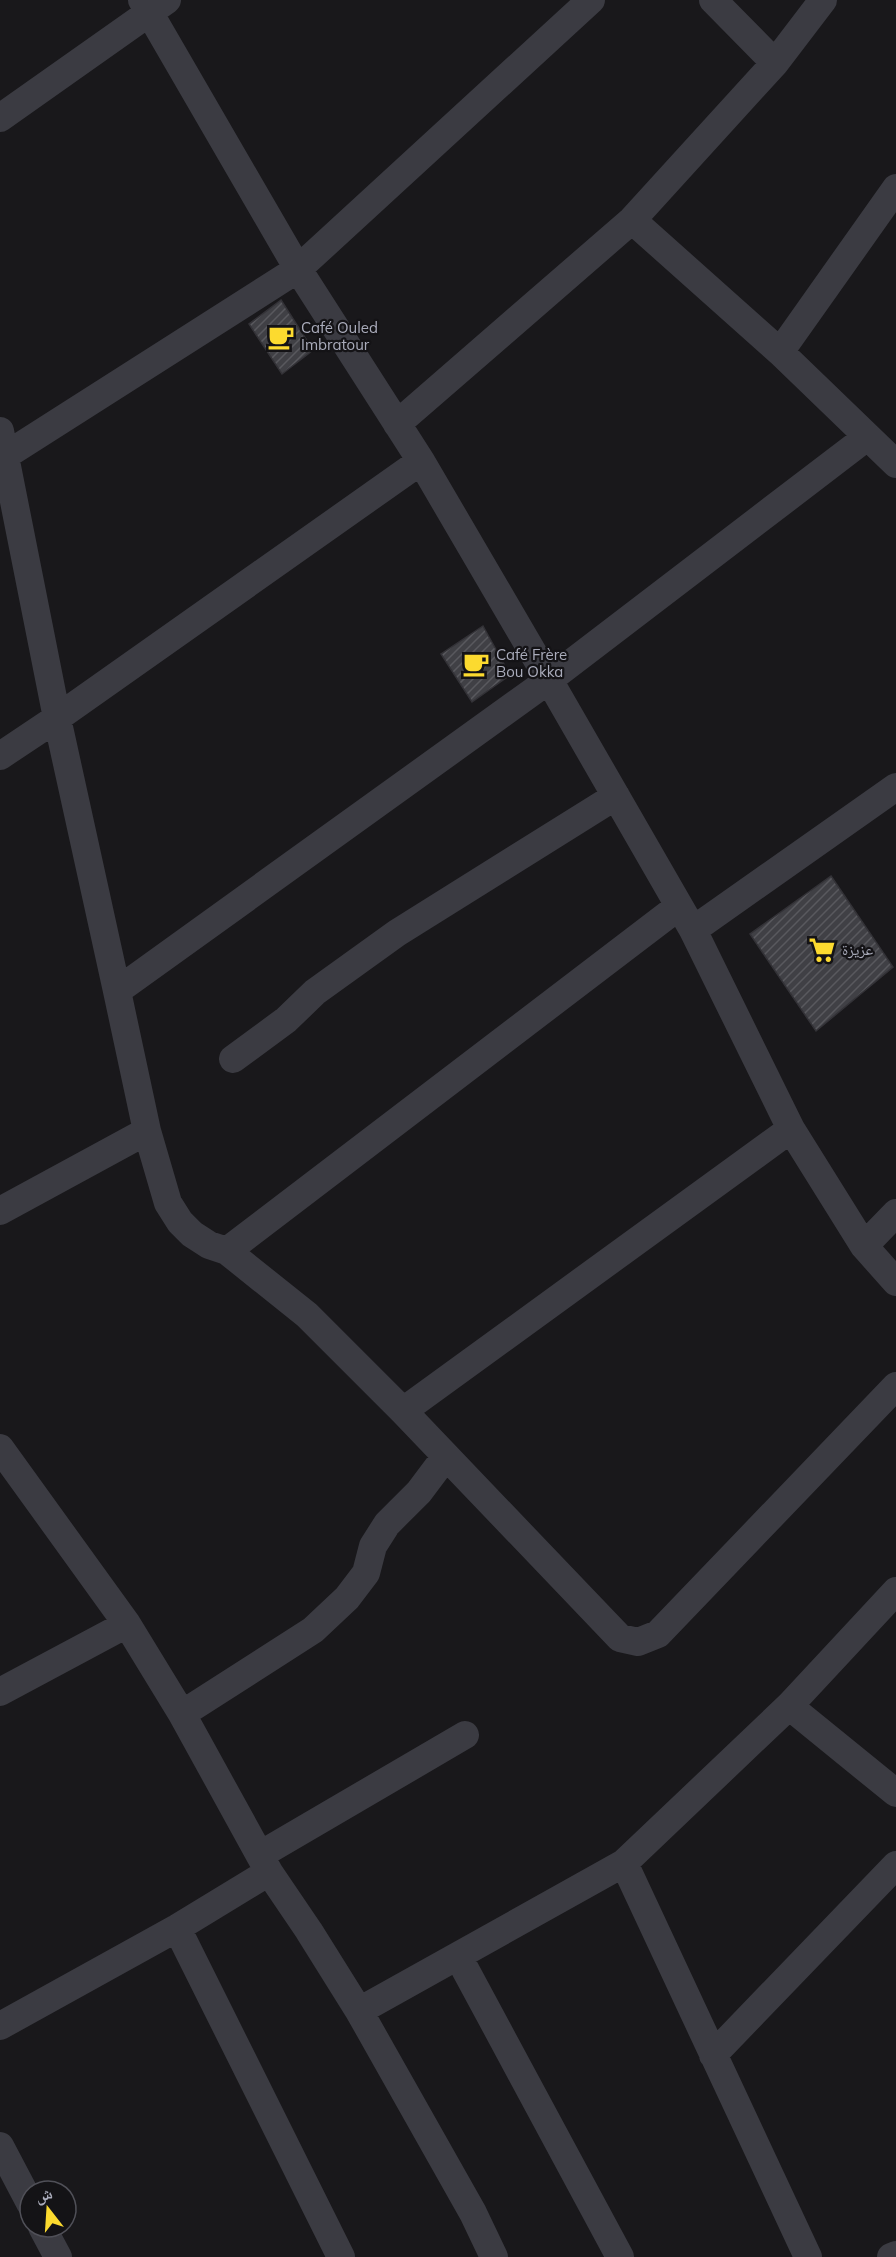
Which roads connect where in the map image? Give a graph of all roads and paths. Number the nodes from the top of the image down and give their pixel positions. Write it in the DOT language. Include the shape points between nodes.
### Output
graph roads {
  1 [pos="591,0"];
  2 [pos="713,0"];
  3 [pos="823,0"];
  4 [pos="153,4"];
  5 [pos="775,63"];
  6 [pos="0,118"];
  7 [pos="896,188"];
  8 [pos="632,220"];
  9 [pos="298,269"];
  10 [pos="780,352"];
  11 [pos="397,424"];
  12 [pos="867,437"];
  13 [pos="2,449"];
  14 [pos="421,461"];
  15 [pos="896,464"];
  16 [pos="549,680"];
  17 [pos="57,718"];
  18 [pos="0,756"];
  19 [pos="896,788"];
  20 [pos="615,796"];
  21 [pos="685,918"];
  22 [pos="117,990"];
  23 [pos="232,1059"];
  24 [pos="791,1129"];
  25 [pos="147,1131"];
  26 [pos="0,1211"];
  27 [pos="896,1212"];
  28 [pos="864,1246"];
  29 [pos="227,1251"];
  30 [pos="896,1282"];
  31 [pos="896,1386"];
  32 [pos="403,1411"];
  33 [pos="0,1448"];
  34 [pos="446,1456"];
  35 [pos="896,1591"];
  36 [pos="127,1624"];
  37 [pos="0,1692"];
  38 [pos="789,1706"];
  39 [pos="182,1714"];
  40 [pos="465,1735"];
  41 [pos="896,1793"];
  42 [pos="624,1863"];
  43 [pos="264,1864"];
  44 [pos="896,1865"];
  45 [pos="177,1928"];
  46 [pos="458,1956"];
  47 [pos="359,2011"];
  48 [pos="0,2026"];
  49 [pos="713,2055"];
  50 [pos="0,2146"];
  51 [pos="18,2180"];
  52 [pos="48,2239"];
  53 [pos="896,2255"];
  54 [pos="58,2257"];
  55 [pos="341,2257"];
  56 [pos="494,2257"];
  57 [pos="620,2257"];
  58 [pos="808,2257"];
  59 [pos="891,2257"];
  1 -- 9 [label="street"];
  2 -- 5 [label="street"];
  3 -- 5 [label="street"];
  4 -- 6 [label="street"];
  4 -- 9 [label="street"];
  5 -- 8 [label="street"];
  7 -- 10 [label="street"];
  8 -- 10 [label="street"];
  8 -- 11 [label="street"];
  9 -- 11 [label="street"];
  9 -- 13 [label="street"];
  10 -- 12 [label="street"];
  11 -- 14 [label="street"];
  12 -- 15 [label="street"];
  12 -- 16 [label="street"];
  13 -- 17 [label="street"];
  14 -- 16 [label="street"];
  14 -- 17 [label="street"];
  16 -- 20 [label="street"];
  16 -- 22 [label="street"];
  17 -- 18 [label="street"];
  17 -- 22 [label="street"];
  19 -- 21 [label="street"];
  20 -- 21 [label="street"];
  20 -- 23 [label="street" via="397,933"];
  21 -- 24 [label="street"];
  21 -- 29 [label="street"];
  22 -- 25 [label="street"];
  24 -- 28 [label="street"];
  24 -- 32 [label="street"];
  25 -- 26 [label="street"];
  25 -- 29 [label="street" via="168,1203 180,1222 209,1245"];
  27 -- 28 [label="street"];
  28 -- 30 [label="street"];
  29 -- 32 [label="street" via="307,1315"];
  31 -- 34 [label="street" via="658,1634 638,1642 620,1638"];
  32 -- 34 [label="street"];
  33 -- 36 [label="street"];
  34 -- 39 [label="street" via="419,1492 387,1524 373,1546 366,1573 347,1598 313,1630"];
  35 -- 38 [label="street"];
  36 -- 37 [label="street"];
  36 -- 39 [label="street"];
  38 -- 41 [label="street"];
  38 -- 42 [label="street"];
  39 -- 43 [label="street"];
  40 -- 43 [label="street"];
  42 -- 46 [label="street"];
  42 -- 49 [label="street"];
  43 -- 45 [label="street"];
  43 -- 47 [label="street"];
  44 -- 49 [label="street"];
  45 -- 48 [label="street"];
  45 -- 55 [label="street"];
  46 -- 47 [label="street"];
  46 -- 57 [label="street"];
  47 -- 56 [label="street"];
  49 -- 58 [label="street"];
  50 -- 51 [label="street"];
  52 -- 54 [label="street"];
  53 -- 59 [label="street"];
}
